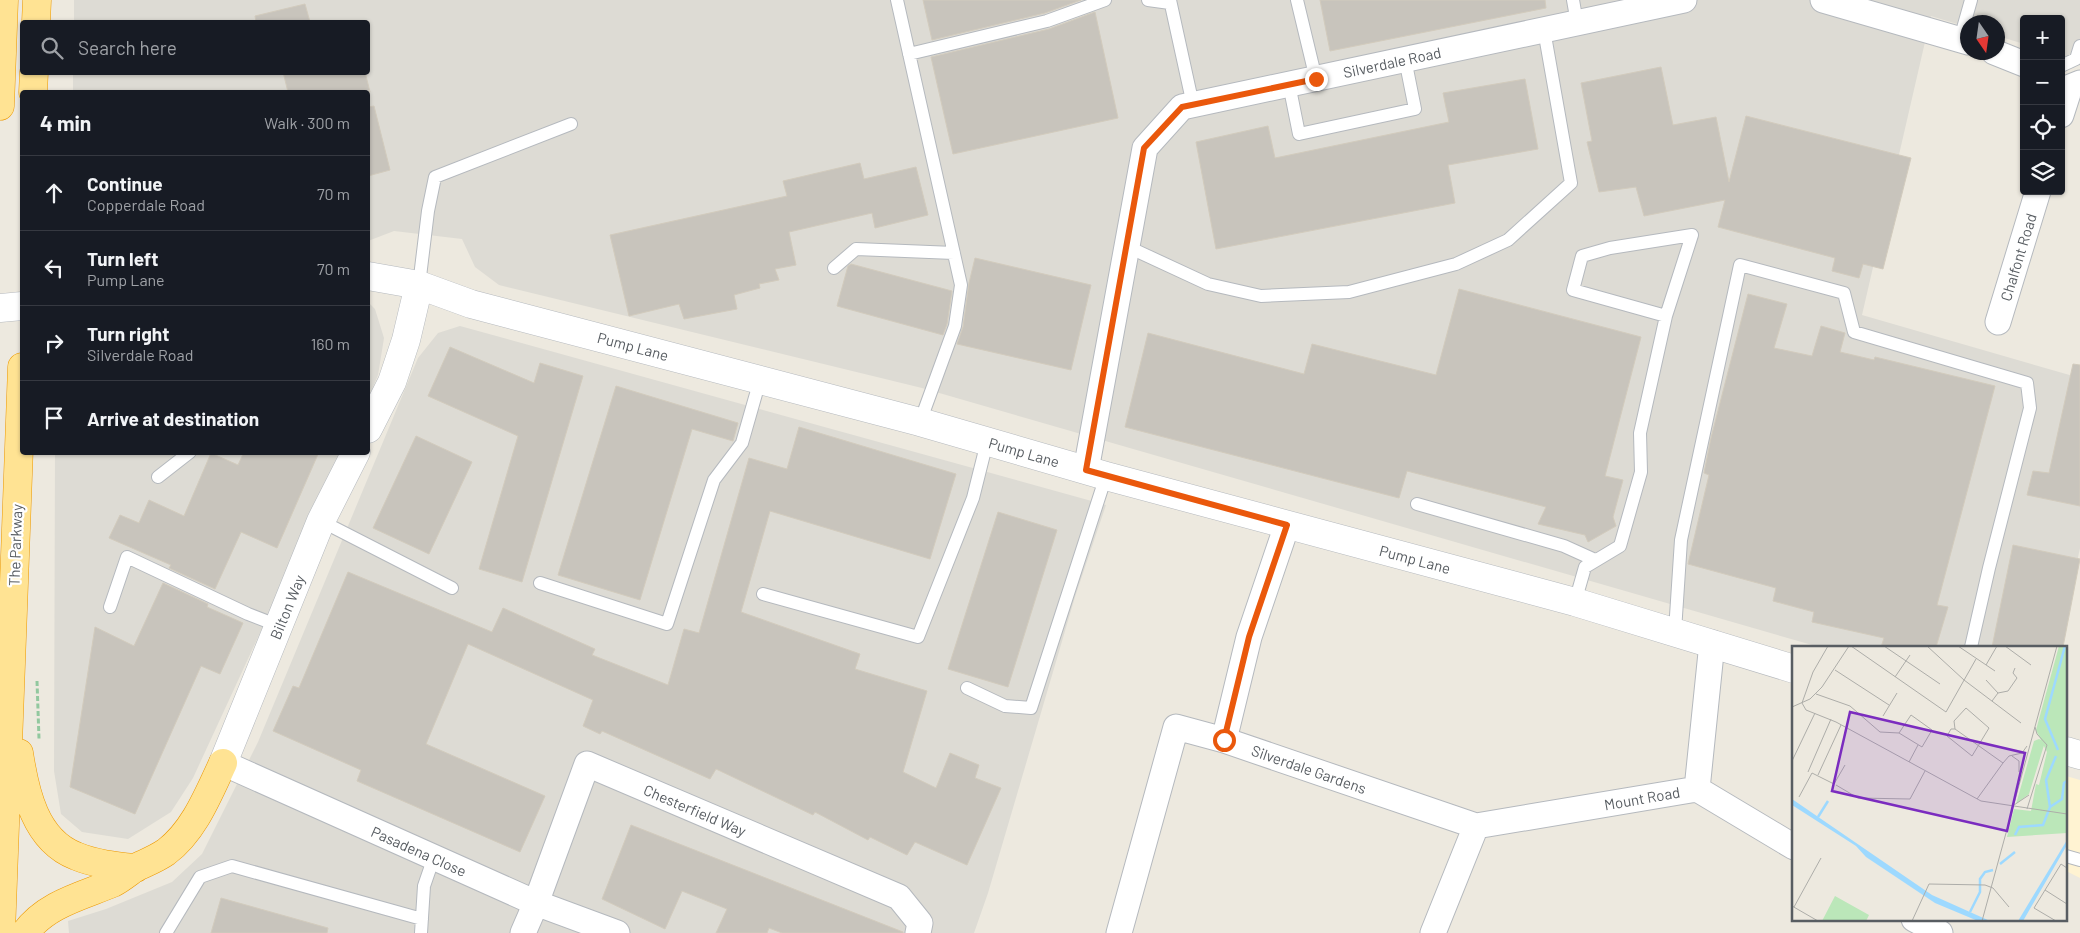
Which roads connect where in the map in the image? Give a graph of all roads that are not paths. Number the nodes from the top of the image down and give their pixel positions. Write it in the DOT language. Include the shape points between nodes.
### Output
graph roads {
  1 [pos="4,0"];
  2 [pos="37,0"];
  3 [pos="897,0"];
  4 [pos="1105,0"];
  5 [pos="1148,0"];
  6 [pos="1297,0"];
  7 [pos="1684,0"];
  8 [pos="1823,0"];
  9 [pos="1971,0"];
  10 [pos="1170,1"];
  11 [pos="1575,11"];
  12 [pos="1968,15"];
  13 [pos="36,20"];
  14 [pos="1544,30"];
  15 [pos="1960,40"];
  16 [pos="2080,46"];
  17 [pos="909,54"];
  18 [pos="2005,56"];
  19 [pos="1406,60"];
  20 [pos="2020,62"];
  21 [pos="34,75"];
  22 [pos="2073,77"];
  23 [pos="1316,79"];
  24 [pos="1290,84"];
  25 [pos="33,90"];
  26 [pos="1194,105"];
  27 [pos="2064,105"];
  28 [pos="0,106"];
  29 [pos="571,124"];
  30 [pos="2037,195"];
  31 [pos="1126,246"];
  32 [pos="954,253"];
  33 [pos="834,268"];
  34 [pos="370,276"];
  35 [pos="419,285"];
  36 [pos="20,306"];
  37 [pos="0,308"];
  38 [pos="1666,316"];
  39 [pos="1998,322"];
  40 [pos="760,380"];
  41 [pos="20,421"];
  42 [pos="920,422"];
  43 [pos="370,425"];
  44 [pos="987,442"];
  45 [pos="186,455"];
  46 [pos="354,455"];
  47 [pos="1096,473"];
  48 [pos="158,477"];
  49 [pos="1417,504"];
  50 [pos="321,521"];
  51 [pos="1287,525"];
  52 [pos="1595,560"];
  53 [pos="540,583"];
  54 [pos="452,588"];
  55 [pos="763,594"];
  56 [pos="1575,602"];
  57 [pos="110,607"];
  58 [pos="279,626"];
  59 [pos="1675,631"];
  60 [pos="1712,644"];
  61 [pos="1971,646"];
  62 [pos="1792,668"];
  63 [pos="967,688"];
  64 [pos="11,697"];
  65 [pos="1224,740"];
  66 [pos="223,763"];
  67 [pos="1696,789"];
  68 [pos="1476,826"];
  69 [pos="1792,846"];
  70 [pos="434,857"];
  71 [pos="136,868"];
  72 [pos="536,903"];
  73 [pos="422,920"];
  74 [pos="1916,920"];
  75 [pos="1,933"];
  76 [pos="25,933"];
  77 [pos="166,933"];
  78 [pos="422,933"];
  79 [pos="523,933"];
  80 [pos="617,933"];
  81 [pos="918,933"];
  82 [pos="1119,933"];
  83 [pos="1433,933"];
  84 [pos="1940,933"];
  1 -- 28 [label="highway"];
  2 -- 13 [label="highway"];
  3 -- 17 [label="lane"];
  4 -- 17 [label="lane" via="1047,21"];
  5 -- 10 [label="lane"];
  6 -- 23 [label="lane"];
  7 -- 11 [label="street, Silverdale Road"];
  8 -- 15 [label="street"];
  9 -- 12 [label="lane"];
  10 -- 26 [label="lane"];
  11 -- 14 [label="street, Silverdale Road"];
  14 -- 19 [label="street, Silverdale Road"];
  14 -- 31 [label="lane" via="1571,183 1508,240 1456,264 1349,292 1261,296 1208,284"];
  16 -- 22 [label="lane"];
  17 -- 32 [label="lane"];
  18 -- 20 [label="street"];
  19 -- 23 [label="street, Silverdale Road"];
  19 -- 24 [label="lane" via="1416,109 1299,134"];
  21 -- 25 [label="highway"];
  22 -- 27 [label="street"];
  23 -- 24 [label="street, Silverdale Road"];
  24 -- 26 [label="street, Silverdale Road"];
  26 -- 31 [label="street, Silverdale Road" via="1182,107 1144,148"];
  29 -- 35 [label="lane" via="435,177"];
  30 -- 39 [label="street, Chalfont Road"];
  31 -- 47 [label="street, Silverdale Road"];
  32 -- 33 [label="lane" via="856,249"];
  32 -- 42 [label="lane" via="961,285 955,326"];
  34 -- 35 [label="street, Pump Lane"];
  35 -- 40 [label="street, Pump Lane" via="471,304"];
  35 -- 43 [label="street" via="392,382"];
  36 -- 37 [label="street"];
  38 -- 38 [label="lane" via="1574,290 1582,256 1610,248 1692,235"];
  38 -- 52 [label="lane" via="1640,433 1639,481 1620,546"];
  40 -- 42 [label="street, Pump Lane"];
  40 -- 53 [label="lane" via="742,443 714,480 668,624"];
  41 -- 64 [label="highway, The Parkway"];
  42 -- 44 [label="street, Pump Lane"];
  44 -- 47 [label="street, Pump Lane"];
  44 -- 55 [label="lane" via="970,505 918,637"];
  45 -- 48 [label="lane"];
  46 -- 50 [label="street, Bilton Way"];
  47 -- 51 [label="street, Pump Lane"];
  47 -- 63 [label="lane" via="1032,708 1005,706"];
  49 -- 52 [label="lane" via="1564,546"];
  50 -- 54 [label="lane"];
  50 -- 58 [label="street, Bilton Way"];
  51 -- 56 [label="street, Pump Lane"];
  51 -- 65 [label="street" via="1249,637"];
  52 -- 56 [label="lane" via="1584,567"];
  56 -- 59 [label="street, Pump Lane"];
  57 -- 58 [label="lane" via="127,558"];
  58 -- 66 [label="street, Bilton Way"];
  59 -- 60 [label="street, Pump Lane"];
  59 -- 61 [label="lane" via="1681,540 1740,265 1844,294 1854,332 2028,383 2030,408"];
  60 -- 62 [label="street, Pump Lane"];
  60 -- 67 [label="street"];
  64 -- 71 [label="highway" via="22,774 42,829 59,848 76,856"];
  64 -- 75 [label="highway, The Parkway"];
  65 -- 68 [label="street, Silverdale Gardens"];
  65 -- 82 [label="street, Silverdale Gardens" via="1176,728"];
  66 -- 70 [label="street, Pasadena Close"];
  66 -- 71 [label="highway" via="189,829 166,852"];
  67 -- 68 [label="street, Mount Road"];
  67 -- 69 [label="street, Mount Road"];
  68 -- 83 [label="street"];
  70 -- 72 [label="street, Pasadena Close"];
  70 -- 73 [label="lane" via="424,886"];
  71 -- 76 [label="highway" via="114,882 57,906 33,922"];
  72 -- 79 [label="street"];
  72 -- 80 [label="street, Pasadena Close"];
  72 -- 81 [label="street, Chesterfield Way" via="587,764 899,897 920,923"];
  73 -- 77 [label="lane" via="232,866 200,877"];
  73 -- 78 [label="lane"];
  74 -- 84 [label="street"];
}
